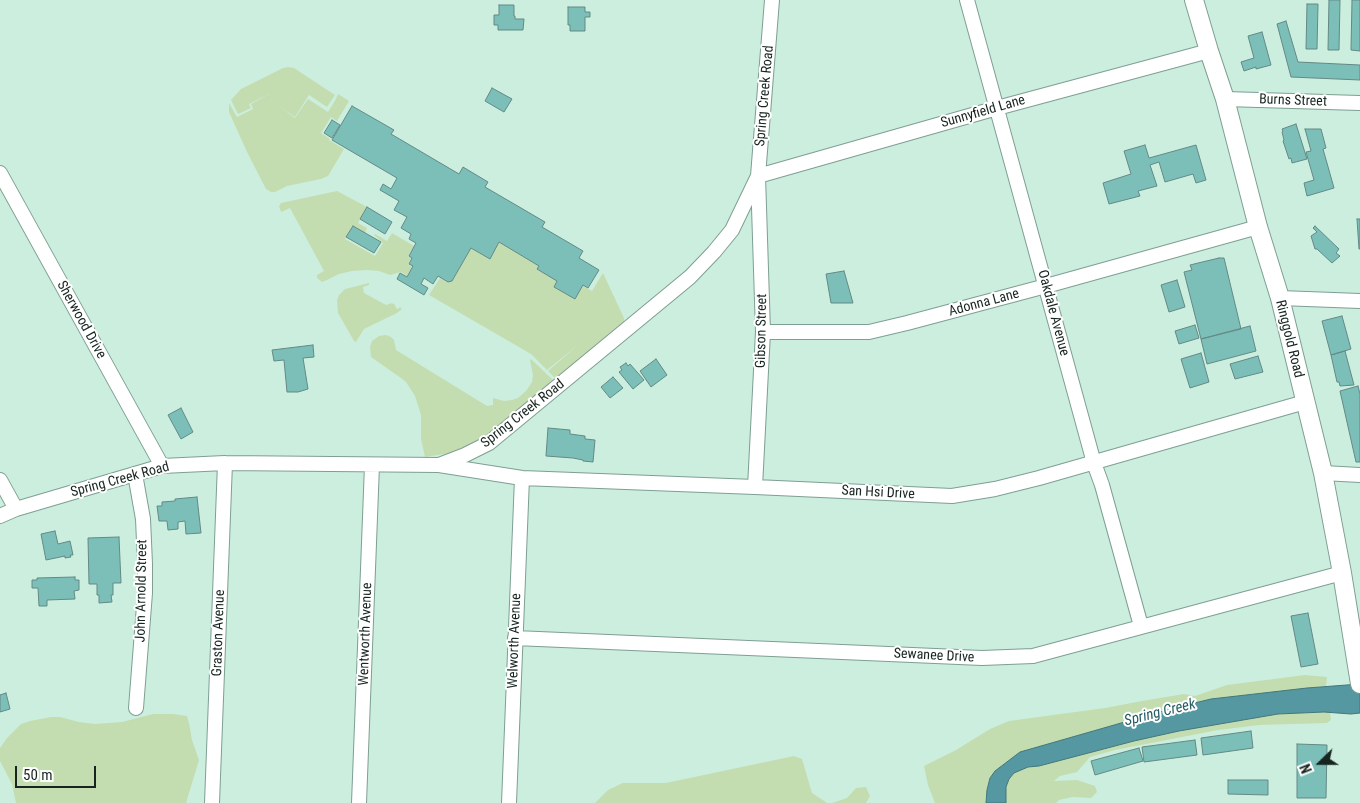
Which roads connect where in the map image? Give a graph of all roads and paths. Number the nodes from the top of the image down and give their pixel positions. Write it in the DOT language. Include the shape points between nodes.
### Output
graph roads {
  1 [pos="772,0"];
  2 [pos="967,0"];
  3 [pos="1194,0"];
  4 [pos="1209,50"];
  5 [pos="1225,99"];
  6 [pos="1360,104"];
  7 [pos="997,108"];
  8 [pos="0,173"];
  9 [pos="758,176"];
  10 [pos="1258,227"];
  11 [pos="1046,286"];
  12 [pos="1280,298"];
  13 [pos="1360,301"];
  14 [pos="764,332"];
  15 [pos="1305,402"];
  16 [pos="225,463"];
  17 [pos="1094,463"];
  18 [pos="372,465"];
  19 [pos="439,465"];
  20 [pos="162,466"];
  21 [pos="1323,473"];
  22 [pos="135,474"];
  23 [pos="1360,474"];
  24 [pos="522,478"];
  25 [pos="0,480"];
  26 [pos="755,486"];
  27 [pos="16,509"];
  28 [pos="0,516"];
  29 [pos="1342,573"];
  30 [pos="1141,626"];
  31 [pos="515,638"];
  32 [pos="1359,680"];
  33 [pos="136,708"];
  34 [pos="212,803"];
  35 [pos="359,803"];
  36 [pos="509,803"];
  1 -- 9 [label="street, Spring Creek Road"];
  2 -- 7 [label="street, Oakdale Avenue"];
  3 -- 4 [label="main road, Ringgold Road"];
  4 -- 5 [label="main road, Ringgold Road"];
  4 -- 7 [label="street, Sunnyfield Lane"];
  5 -- 6 [label="street, Burns Street"];
  5 -- 10 [label="main road, Ringgold Road"];
  7 -- 9 [label="street, Sunnyfield Lane"];
  7 -- 11 [label="street, Oakdale Avenue"];
  8 -- 20 [label="street, Sherwood Drive"];
  9 -- 14 [label="street, Gibson Street"];
  9 -- 19 [label="street, Spring Creek Road" via="732,230 690,277 490,443"];
  10 -- 11 [label="street, Adonna Lane"];
  10 -- 12 [label="main road, Ringgold Road"];
  11 -- 14 [label="street, Adonna Lane" via="869,332"];
  11 -- 17 [label="street, Oakdale Avenue"];
  12 -- 13 [label="street"];
  12 -- 15 [label="main road, Ringgold Road"];
  14 -- 26 [label="street, Gibson Street"];
  15 -- 17 [label="street, San Hsi Drive"];
  15 -- 21 [label="main road, Ringgold Road"];
  16 -- 18 [label="street, Spring Creek Road"];
  16 -- 20 [label="street, Spring Creek Road"];
  16 -- 34 [label="street, Graston Avenue"];
  17 -- 26 [label="street, San Hsi Drive" via="995,489 952,496"];
  17 -- 30 [label="street, Oakdale Avenue"];
  18 -- 19 [label="street, Spring Creek Road"];
  18 -- 35 [label="street, Wentworth Avenue"];
  19 -- 24 [label="street, San Hsi Drive"];
  20 -- 22 [label="street, Spring Creek Road"];
  21 -- 23 [label="street"];
  21 -- 29 [label="main road, Ringgold Road"];
  22 -- 27 [label="street, Spring Creek Road"];
  22 -- 33 [label="street, John Arnold Street" via="143,519 145,564"];
  24 -- 26 [label="street, San Hsi Drive"];
  24 -- 31 [label="street, Welworth Avenue"];
  25 -- 27 [label="street"];
  27 -- 28 [label="street, Spring Creek Road"];
  29 -- 30 [label="street, Sewanee Drive"];
  29 -- 32 [label="main road, Ringgold Road"];
  30 -- 31 [label="street, Sewanee Drive" via="1033,656 982,658"];
  31 -- 36 [label="street, Welworth Avenue"];
}
